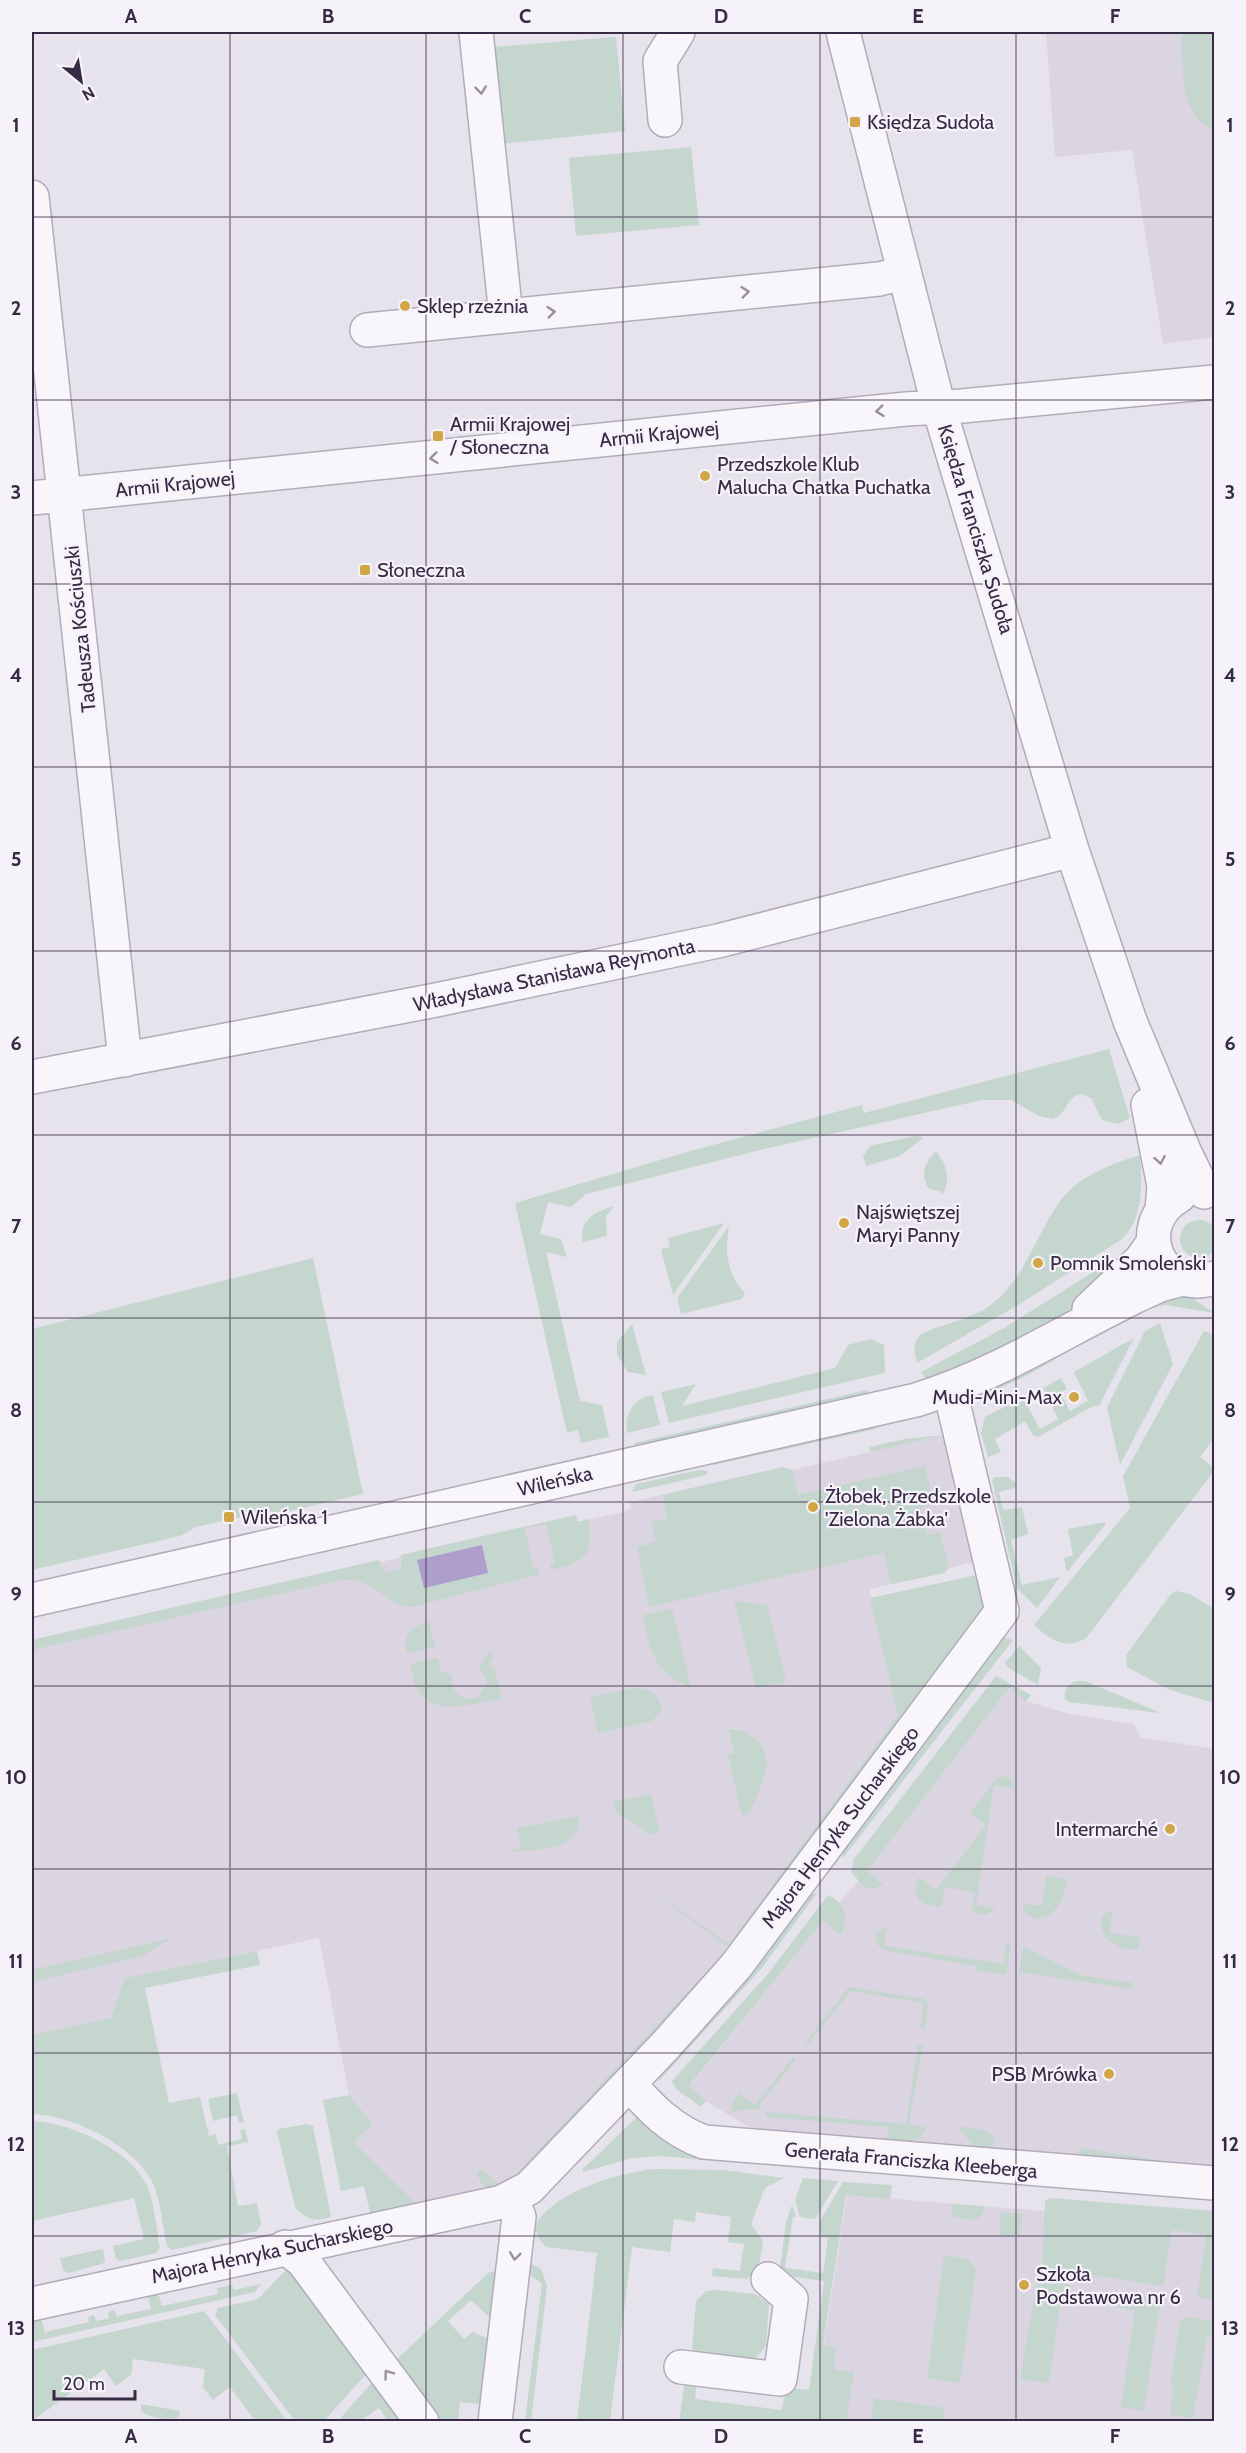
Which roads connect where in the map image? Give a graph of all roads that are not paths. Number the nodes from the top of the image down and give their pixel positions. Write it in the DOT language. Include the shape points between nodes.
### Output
graph roads {
  1 [pos="476,32"];
  2 [pos="678,32"];
  3 [pos="843,32"];
  4 [pos="664,120"];
  5 [pos="32,197"];
  6 [pos="904,273"];
  7 [pos="506,316"];
  8 [pos="367,330"];
  9 [pos="1215,382"];
  10 [pos="939,408"];
  11 [pos="66,495"];
  12 [pos="32,498"];
  13 [pos="1072,850"];
  14 [pos="1130,1021"];
  15 [pos="125,1060"];
  16 [pos="32,1077"];
  17 [pos="1209,1193"];
  18 [pos="1162,1209"];
  19 [pos="1153,1243"];
  20 [pos="1201,1285"];
  21 [pos="1066,1331"];
  22 [pos="950,1390"];
  23 [pos="32,1600"];
  24 [pos="629,2084"];
  25 [pos="1215,2183"];
  26 [pos="512,2199"];
  27 [pos="285,2247"];
  28 [pos="768,2279"];
  29 [pos="32,2304"];
  30 [pos="681,2367"];
  31 [pos="422,2421"];
  32 [pos="495,2421"];
  1 -- 7 [label="street, one-way"];
  2 -- 4 [label="street" via="660,61"];
  3 -- 6 [label="street, Księdza Franciszka Sudoła"];
  5 -- 11 [label="street, Tadeusza Kościuszki"];
  7 -- 6 [label="street, one-way" via="879,279"];
  6 -- 10 [label="street, Księdza Franciszka Sudoła"];
  7 -- 8 [label="street"];
  9 -- 10 [label="street, Armii Krajowej"];
  10 -- 11 [label="street, Armii Krajowej, one-way"];
  10 -- 13 [label="street, Księdza Franciszka Sudoła"];
  11 -- 12 [label="street, Armii Krajowej"];
  11 -- 15 [label="street, Tadeusza Kościuszki"];
  13 -- 14 [label="street, Księdza Franciszka Sudoła"];
  13 -- 15 [label="street, Władysława Stanisława Reymonta" via="718,941"];
  14 -- 17 [label="street, Księdza Franciszka Sudoła" via="1185,1153"];
  14 -- 18 [label="street, Księdza Franciszka Sudoła, one-way" via="1161,1167"];
  15 -- 16 [label="street, Władysława Stanisława Reymonta"];
  17 -- 18 [label="street" via="1181,1195"];
  18 -- 19 [label="street, Księdza Franciszka Sudoła"];
  19 -- 20 [label="street" via="1163,1265"];
  19 -- 21 [label="street, Wileńska" via="1141,1260"];
  20 -- 21 [label="street, Wileńska" via="1160,1284"];
  21 -- 22 [label="street, Wileńska" via="1002,1367"];
  22 -- 23 [label="street, Wileńska"];
  22 -- 24 [label="street, Majora Henryka Sucharskiego" via="1002,1611 751,1947 702,2007"];
  24 -- 25 [label="street, Generała Franciszka Kleeberga" via="665,2122 704,2142"];
  24 -- 26 [label="street, Majora Henryka Sucharskiego" via="529,2188"];
  26 -- 27 [label="street, Majora Henryka Sucharskiego"];
  26 -- 32 [label="street, one-way" via="519,2217"];
  27 -- 29 [label="street, Majora Henryka Sucharskiego"];
  31 -- 27 [label="street, one-way" via="303,2261"];
  28 -- 30 [label="street" via="791,2298 780,2379"];
}
